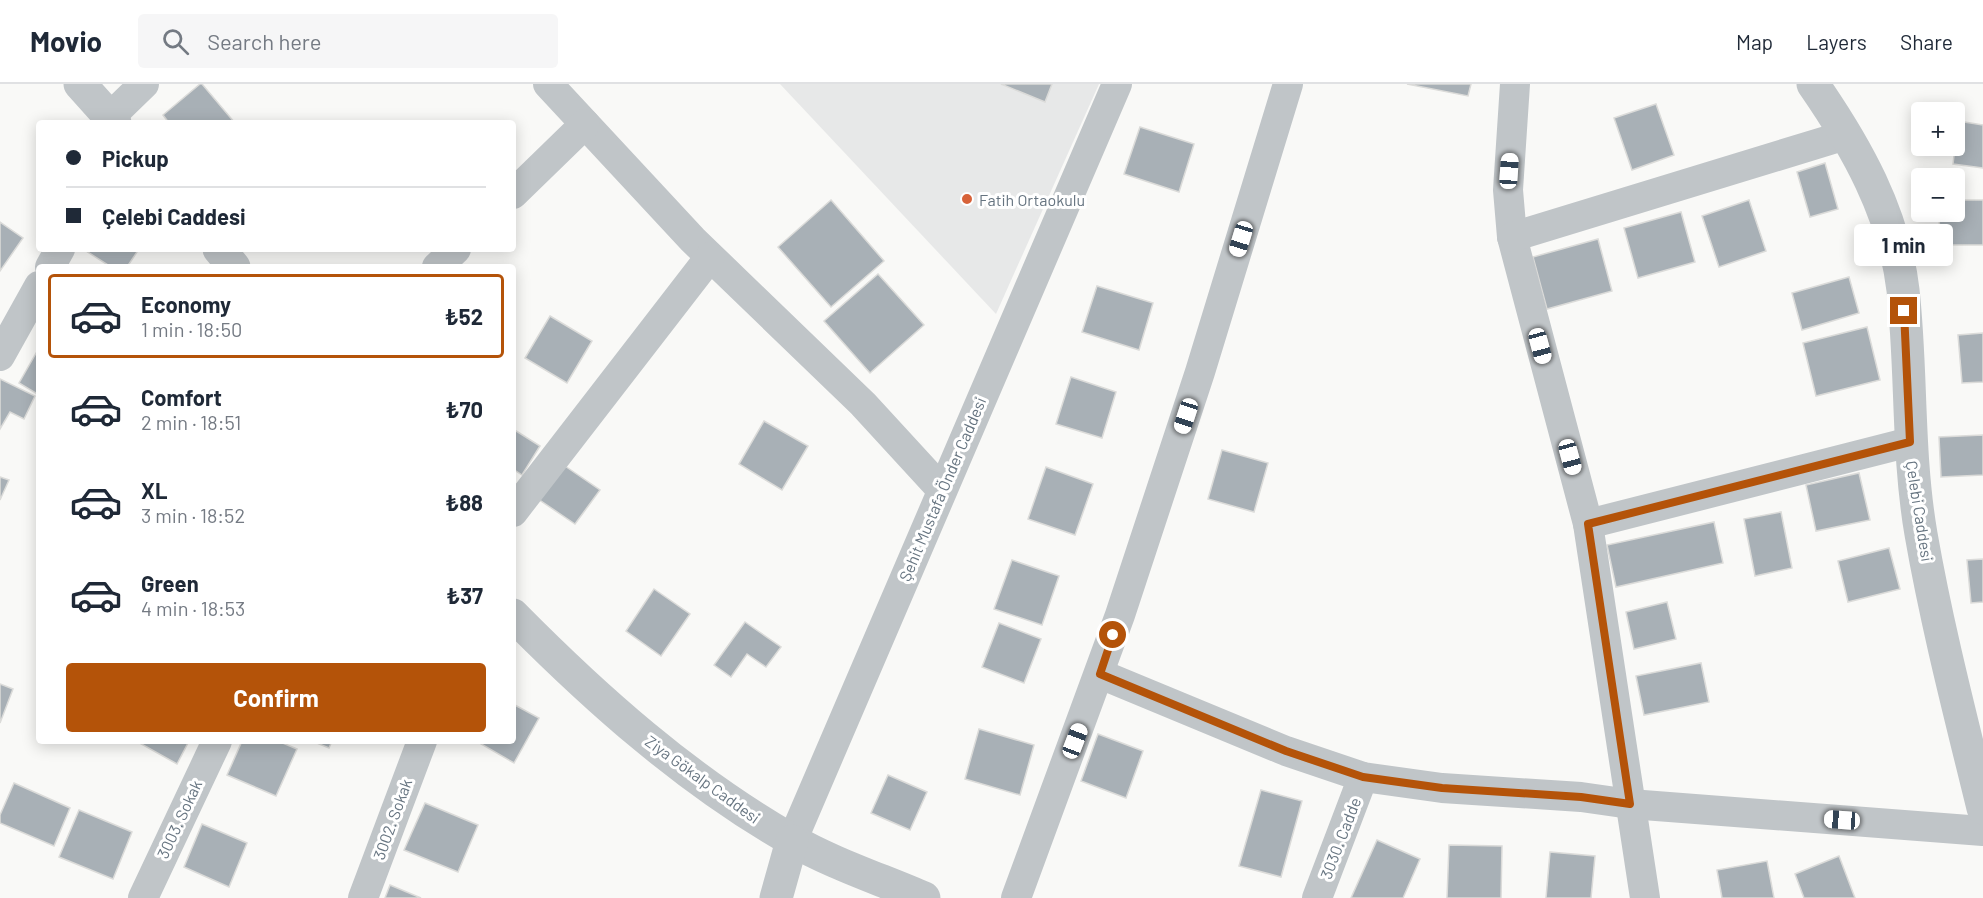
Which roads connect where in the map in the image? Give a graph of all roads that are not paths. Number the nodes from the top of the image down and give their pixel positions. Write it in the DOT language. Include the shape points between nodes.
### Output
graph roads {
  1 [pos="80,84"];
  2 [pos="144,84"];
  3 [pos="548,84"];
  4 [pos="1117,84"];
  5 [pos="1288,84"];
  6 [pos="1515,84"];
  7 [pos="1813,84"];
  8 [pos="112,120"];
  9 [pos="585,124"];
  10 [pos="1846,135"];
  11 [pos="516,191"];
  12 [pos="1512,237"];
  13 [pos="222,252"];
  14 [pos="453,252"];
  15 [pos="710,257"];
  16 [pos="232,264"];
  17 [pos="440,264"];
  18 [pos="36,291"];
  19 [pos="0,356"];
  20 [pos="1910,442"];
  21 [pos="942,490"];
  22 [pos="516,508"];
  23 [pos="1588,524"];
  24 [pos="516,618"];
  25 [pos="1100,674"];
  26 [pos="216,744"];
  27 [pos="421,744"];
  28 [pos="1363,777"];
  29 [pos="1630,804"];
  30 [pos="1983,808"];
  31 [pos="1983,831"];
  32 [pos="792,841"];
  33 [pos="143,898"];
  34 [pos="363,898"];
  35 [pos="776,898"];
  36 [pos="924,898"];
  37 [pos="1016,898"];
  38 [pos="1317,898"];
  39 [pos="1645,898"];
  1 -- 8 [label="street"];
  2 -- 8 [label="street"];
  3 -- 9 [label="street"];
  4 -- 21 [label="street, Şehit Mustafa Önder Caddesi"];
  5 -- 25 [label="street" via="1200,372"];
  6 -- 12 [label="street" via="1508,190"];
  7 -- 10 [label="street, Çelebi Caddesi"];
  9 -- 11 [label="street"];
  9 -- 15 [label="street"];
  10 -- 12 [label="street"];
  10 -- 20 [label="street, Çelebi Caddesi" via="1869,174 1893,239 1903,289"];
  12 -- 23 [label="street"];
  13 -- 16 [label="street"];
  14 -- 17 [label="street"];
  15 -- 21 [label="street" via="863,404"];
  15 -- 22 [label="street"];
  18 -- 19 [label="street"];
  20 -- 23 [label="street"];
  20 -- 30 [label="street, Çelebi Caddesi" via="1921,534"];
  21 -- 32 [label="street, Şehit Mustafa Önder Caddesi"];
  23 -- 29 [label="street"];
  24 -- 32 [label="street, Ziya Gökalp Caddesi" via="657,747 713,790"];
  25 -- 28 [label="street" via="1286,751"];
  25 -- 37 [label="street"];
  26 -- 33 [label="street, 3003. Sokak"];
  27 -- 34 [label="street, 3002. Sokak"];
  28 -- 29 [label="street"];
  28 -- 38 [label="street, 3030. Cadde"];
  29 -- 31 [label="street"];
  29 -- 39 [label="street"];
  32 -- 35 [label="street, Şehit Mustafa Önder Caddesi"];
  32 -- 36 [label="street, Ziya Gökalp Caddesi"];
}
